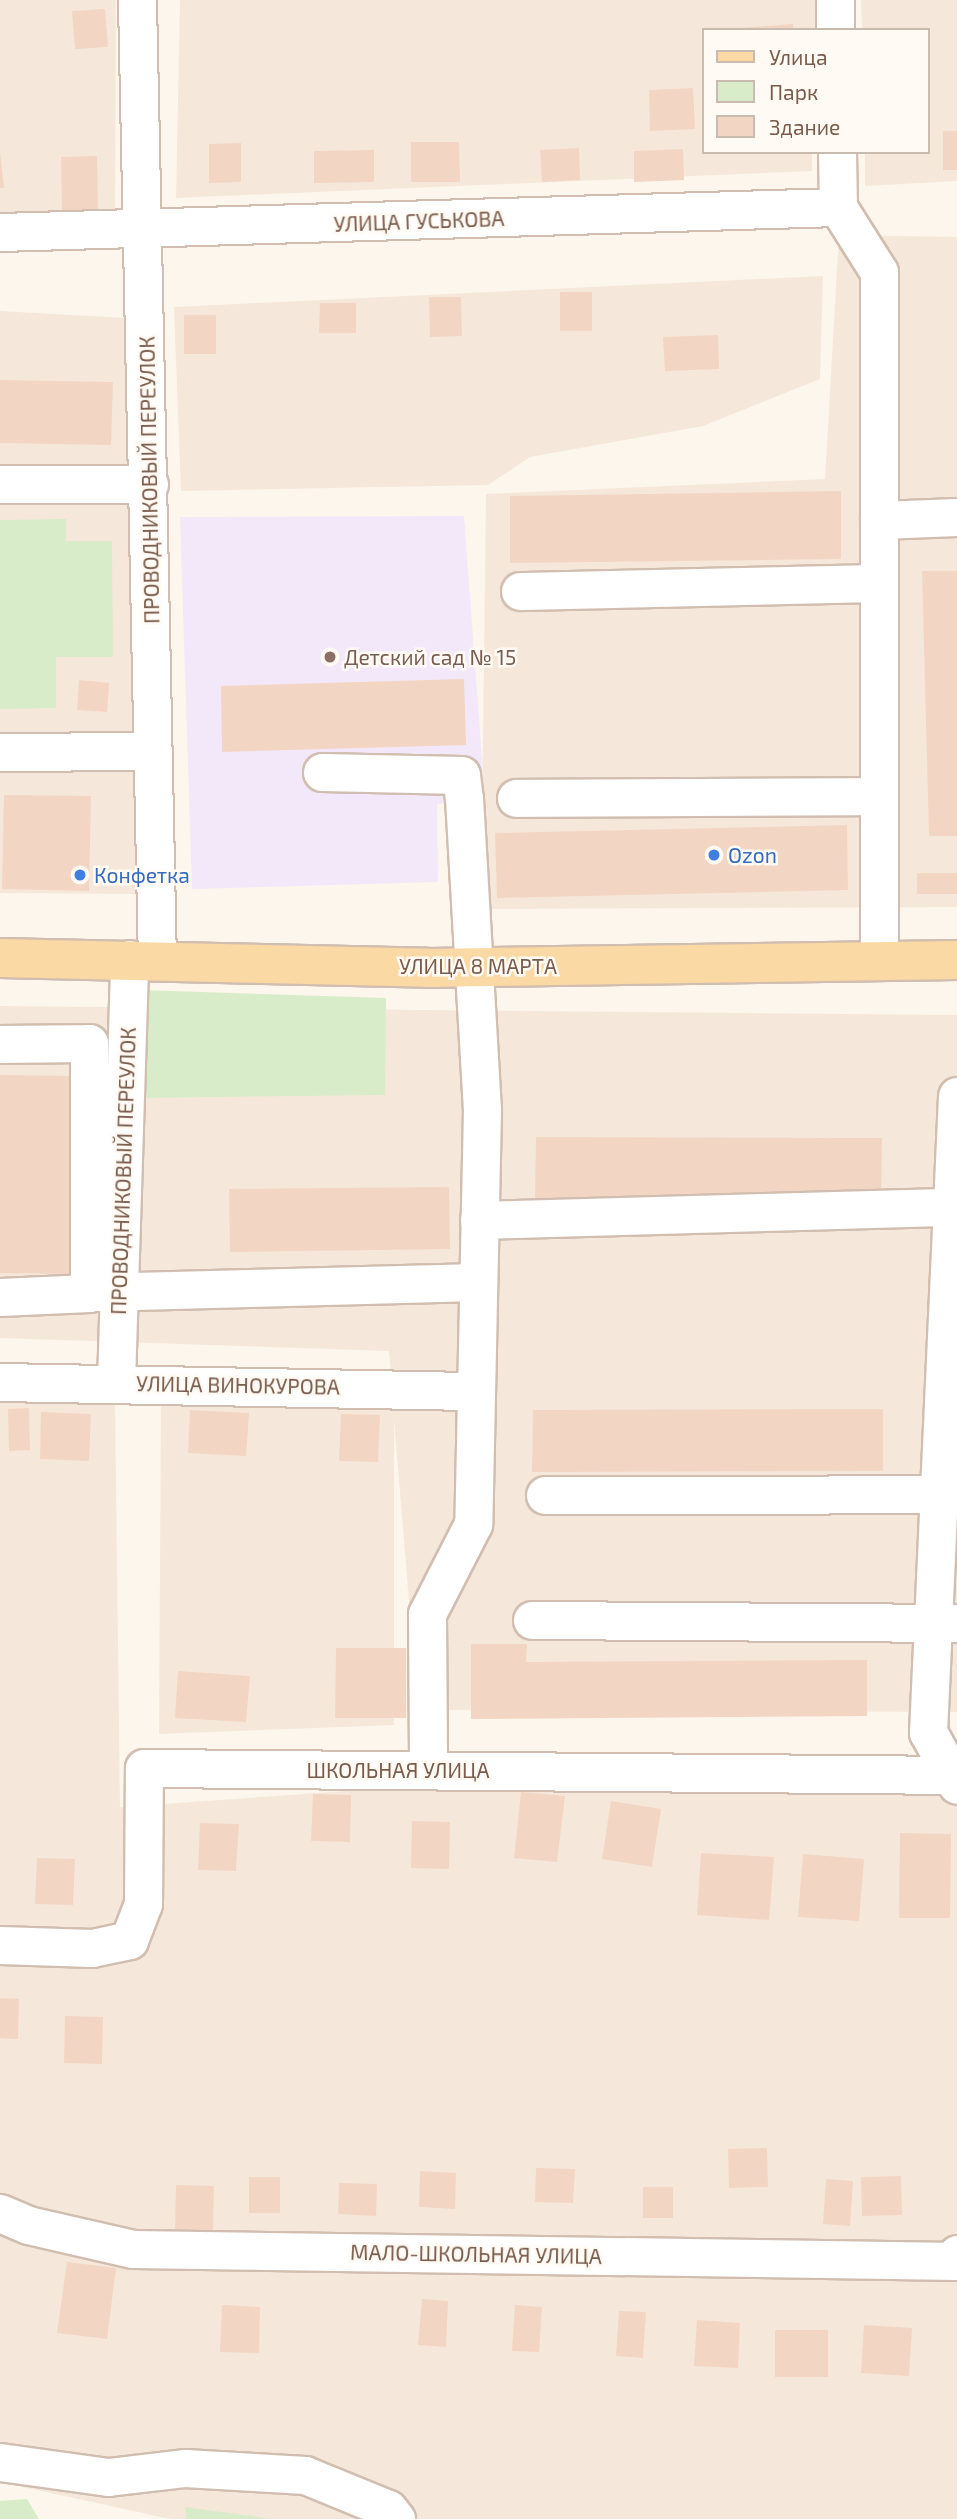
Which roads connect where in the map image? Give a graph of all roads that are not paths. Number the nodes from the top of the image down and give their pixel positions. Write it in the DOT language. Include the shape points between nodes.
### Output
graph roads {
  1 [pos="137,0"];
  2 [pos="835,0"];
  3 [pos="835,28"];
  4 [pos="837,154"];
  5 [pos="838,207"];
  6 [pos="146,230"];
  7 [pos="0,232"];
  8 [pos="0,484"];
  9 [pos="149,484"];
  10 [pos="957,517"];
  11 [pos="879,520"];
  12 [pos="879,583"];
  13 [pos="520,591"];
  14 [pos="152,751"];
  15 [pos="0,752"];
  16 [pos="322,772"];
  17 [pos="879,796"];
  18 [pos="516,798"];
  19 [pos="0,958"];
  20 [pos="879,958"];
  21 [pos="143,960"];
  22 [pos="957,960"];
  23 [pos="471,967"];
  24 [pos="0,1044"];
  25 [pos="957,1096"];
  26 [pos="952,1207"];
  27 [pos="480,1220"];
  28 [pos="478,1282"];
  29 [pos="104,1291"];
  30 [pos="0,1297"];
  31 [pos="951,1344"];
  32 [pos="0,1382"];
  33 [pos="116,1382"];
  34 [pos="476,1391"];
  35 [pos="545,1495"];
  36 [pos="948,1495"];
  37 [pos="532,1620"];
  38 [pos="945,1623"];
  39 [pos="428,1770"];
  40 [pos="955,1778"];
  41 [pos="0,1945"];
  42 [pos="0,2213"];
  43 [pos="957,2254"];
  44 [pos="957,2261"];
  45 [pos="0,2462"];
  46 [pos="396,2519"];
  1 -- 6 [label="street, ПРОВОДНИКОВЫЙ ПЕРЕУЛОК"];
  2 -- 3 [label="street"];
  4 -- 5 [label="street"];
  5 -- 6 [label="street, УЛИЦА ГУСЬКОВА"];
  5 -- 11 [label="street" via="879,272"];
  6 -- 7 [label="street, УЛИЦА ГУСЬКОВА"];
  6 -- 9 [label="street, ПРОВОДНИКОВЫЙ ПЕРЕУЛОК"];
  8 -- 9 [label="street"];
  9 -- 14 [label="street, ПРОВОДНИКОВЫЙ ПЕРЕУЛОК"];
  10 -- 11 [label="street"];
  11 -- 12 [label="street"];
  12 -- 13 [label="street"];
  12 -- 17 [label="street"];
  14 -- 15 [label="street"];
  14 -- 21 [label="street, ПРОВОДНИКОВЫЙ ПЕРЕУЛОК"];
  16 -- 23 [label="street" via="461,775"];
  17 -- 18 [label="street"];
  17 -- 20 [label="street"];
  19 -- 21 [label="main road, УЛИЦА 8 МАРТА"];
  20 -- 22 [label="main road, УЛИЦА 8 МАРТА"];
  20 -- 23 [label="main road, УЛИЦА 8 МАРТА"];
  21 -- 23 [label="main road, УЛИЦА 8 МАРТА"];
  21 -- 29 [label="street, ПРОВОДНИКОВЫЙ ПЕРЕУЛОК"];
  23 -- 27 [label="street" via="482,1109"];
  24 -- 29 [label="street" via="89,1043"];
  25 -- 26 [label="street"];
  26 -- 27 [label="street"];
  26 -- 31 [label="street"];
  27 -- 28 [label="street"];
  28 -- 29 [label="street"];
  28 -- 34 [label="street"];
  29 -- 30 [label="street"];
  29 -- 33 [label="street, ПРОВОДНИКОВЫЙ ПЕРЕУЛОК"];
  31 -- 36 [label="street"];
  32 -- 33 [label="street, УЛИЦА ВИНОКУРОВА"];
  33 -- 34 [label="street, УЛИЦА ВИНОКУРОВА"];
  34 -- 39 [label="street" via="473,1524 427,1614"];
  35 -- 36 [label="street"];
  36 -- 38 [label="street"];
  37 -- 38 [label="street"];
  38 -- 40 [label="street" via="928,1732"];
  39 -- 40 [label="street, ШКОЛЬНАЯ УЛИЦА"];
  39 -- 41 [label="street, ШКОЛЬНАЯ УЛИЦА" via="144,1768 143,1904 129,1940 92,1948"];
  42 -- 44 [label="street, МАЛО-ШКОЛЬНАЯ УЛИЦА" via="28,2225 133,2249"];
  43 -- 44 [label="street"];
  45 -- 46 [label="street" via="108,2477 185,2468 305,2475 388,2508"];
}
